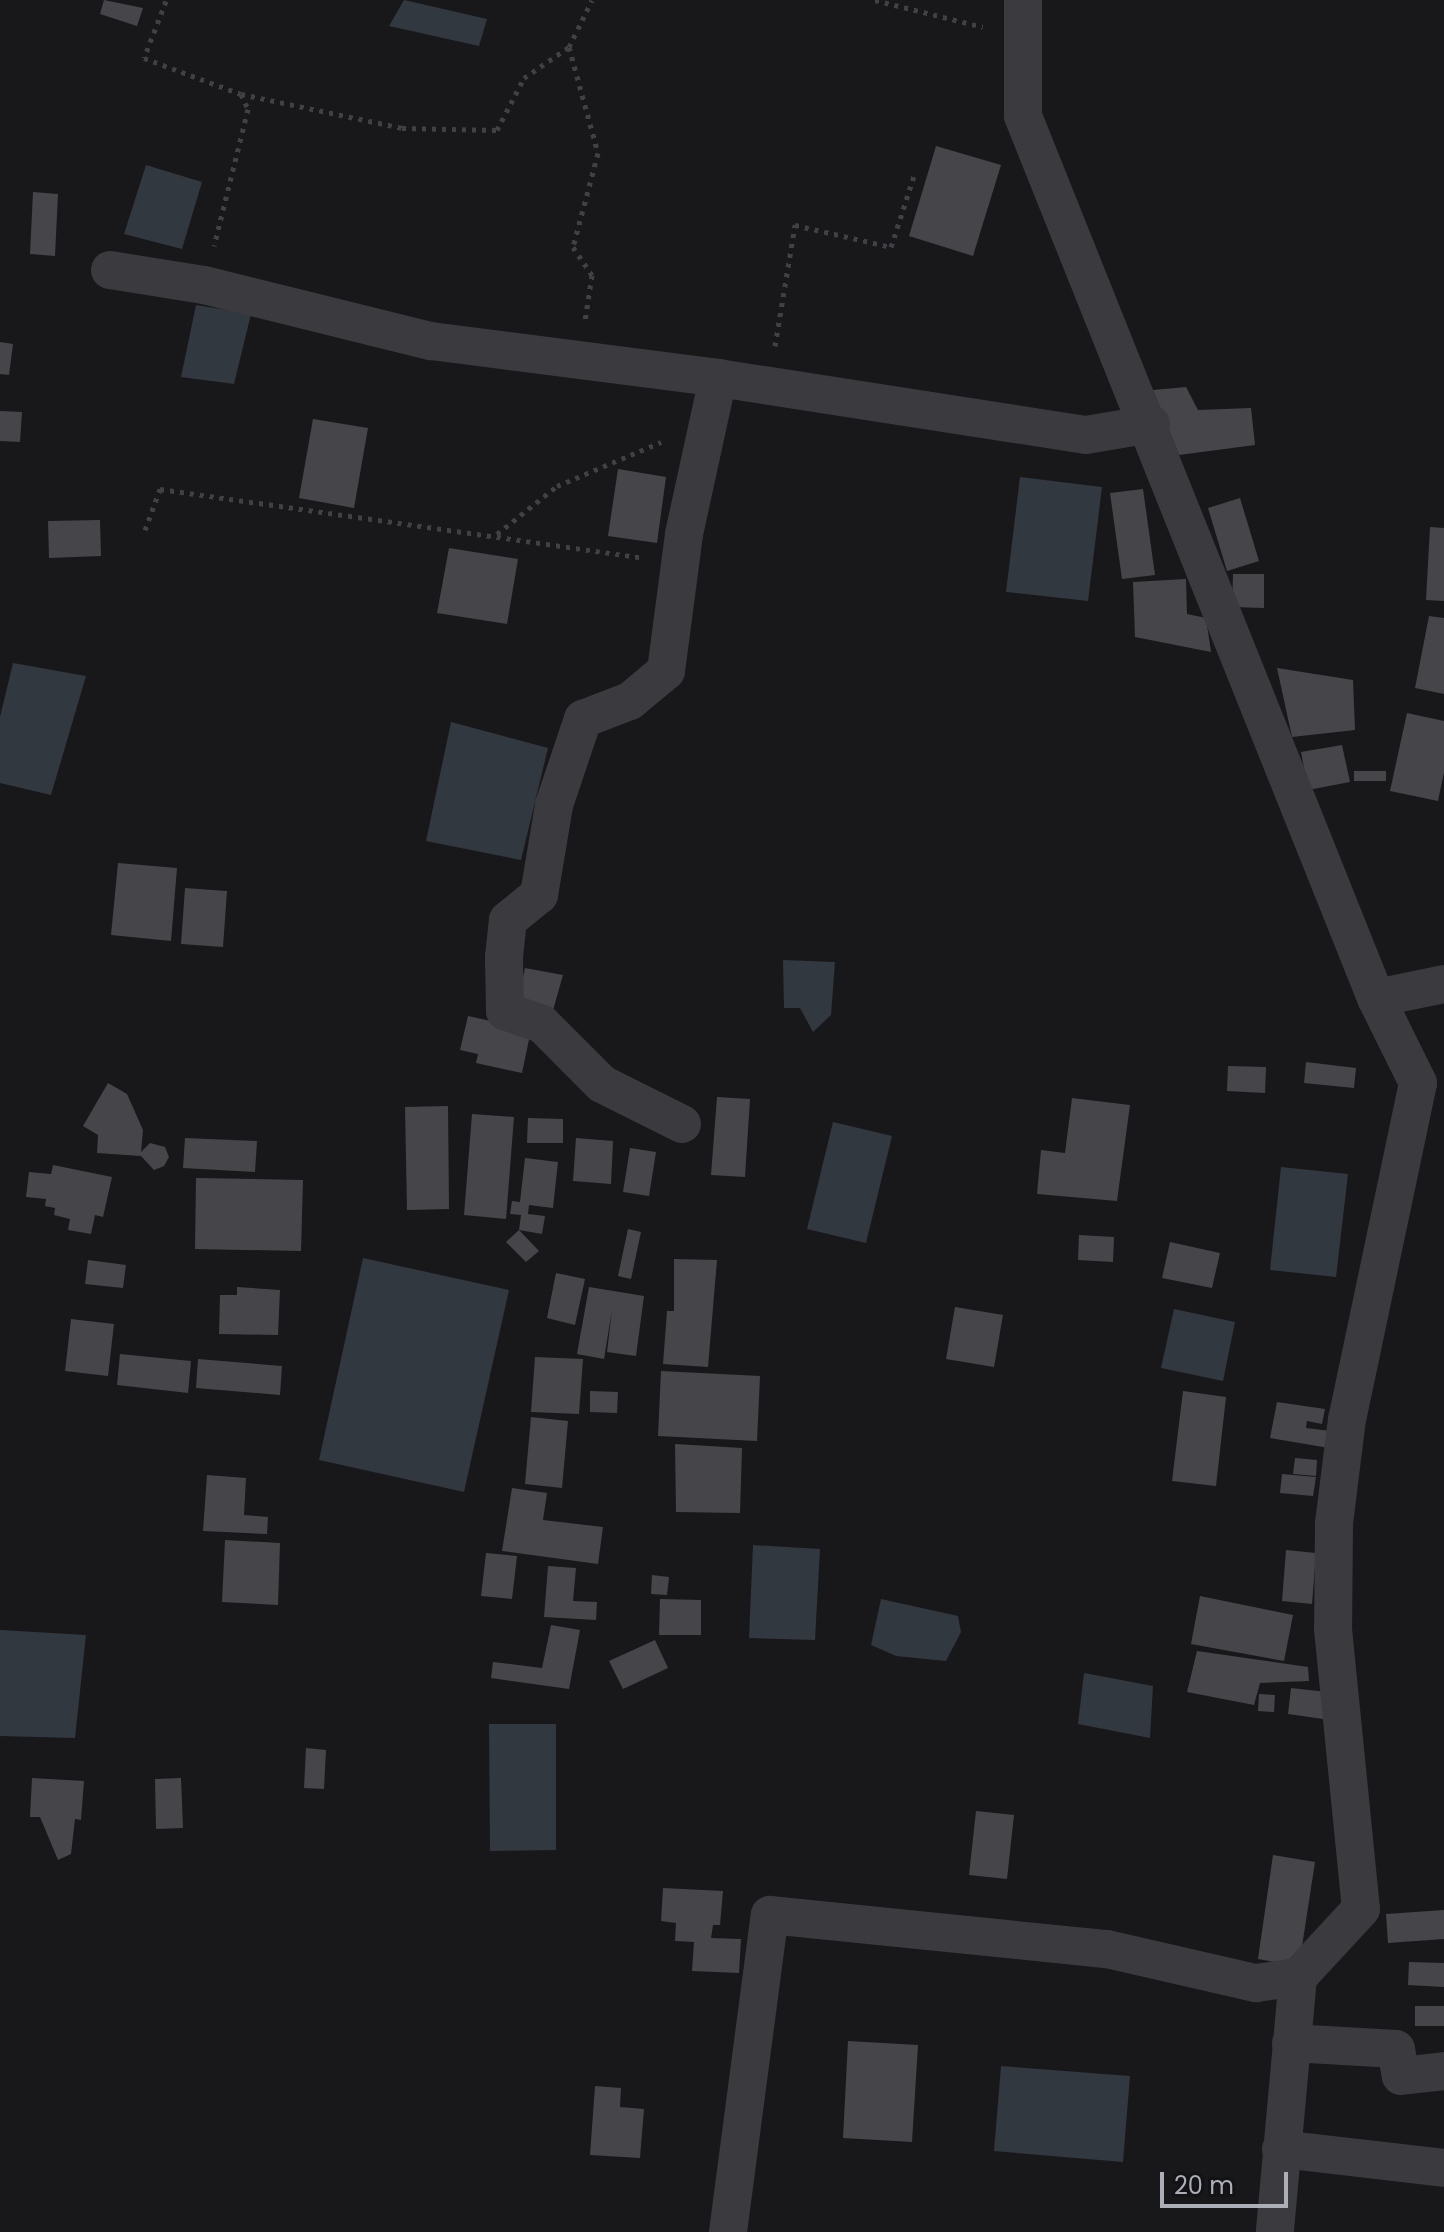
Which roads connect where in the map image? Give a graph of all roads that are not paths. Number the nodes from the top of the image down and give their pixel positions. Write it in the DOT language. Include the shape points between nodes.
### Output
graph roads {
  1 [pos="1023,16"];
  2 [pos="110,270"];
  3 [pos="718,378"];
  4 [pos="1151,424"];
  5 [pos="1444,984"];
  6 [pos="1376,998"];
  7 [pos="682,1124"];
  8 [pos="1298,1977"];
  9 [pos="1291,2043"];
  10 [pos="1444,2071"];
  11 [pos="1281,2149"];
  12 [pos="1444,2168"];
  13 [pos="728,2232"];
  14 [pos="1275,2232"];
  1 -- 4 [label="street" via="1023,116"];
  2 -- 3 [label="street" via="204,285 431,341"];
  3 -- 4 [label="street" via="1086,435"];
  3 -- 7 [label="street" via="684,534 666,671 630,701 583,719 554,805 539,895 508,920 504,957 505,1011 542,1024 602,1084"];
  4 -- 6 [label="street"];
  5 -- 6 [label="street"];
  6 -- 8 [label="street" via="1418,1083 1347,1419 1334,1524 1333,1629 1361,1909"];
  8 -- 9 [label="street"];
  8 -- 13 [label="street" via="1256,1983 1107,1949 770,1915"];
  9 -- 10 [label="street" via="1396,2049 1401,2076"];
  9 -- 11 [label="street"];
  11 -- 12 [label="street"];
  11 -- 14 [label="street"];
}
